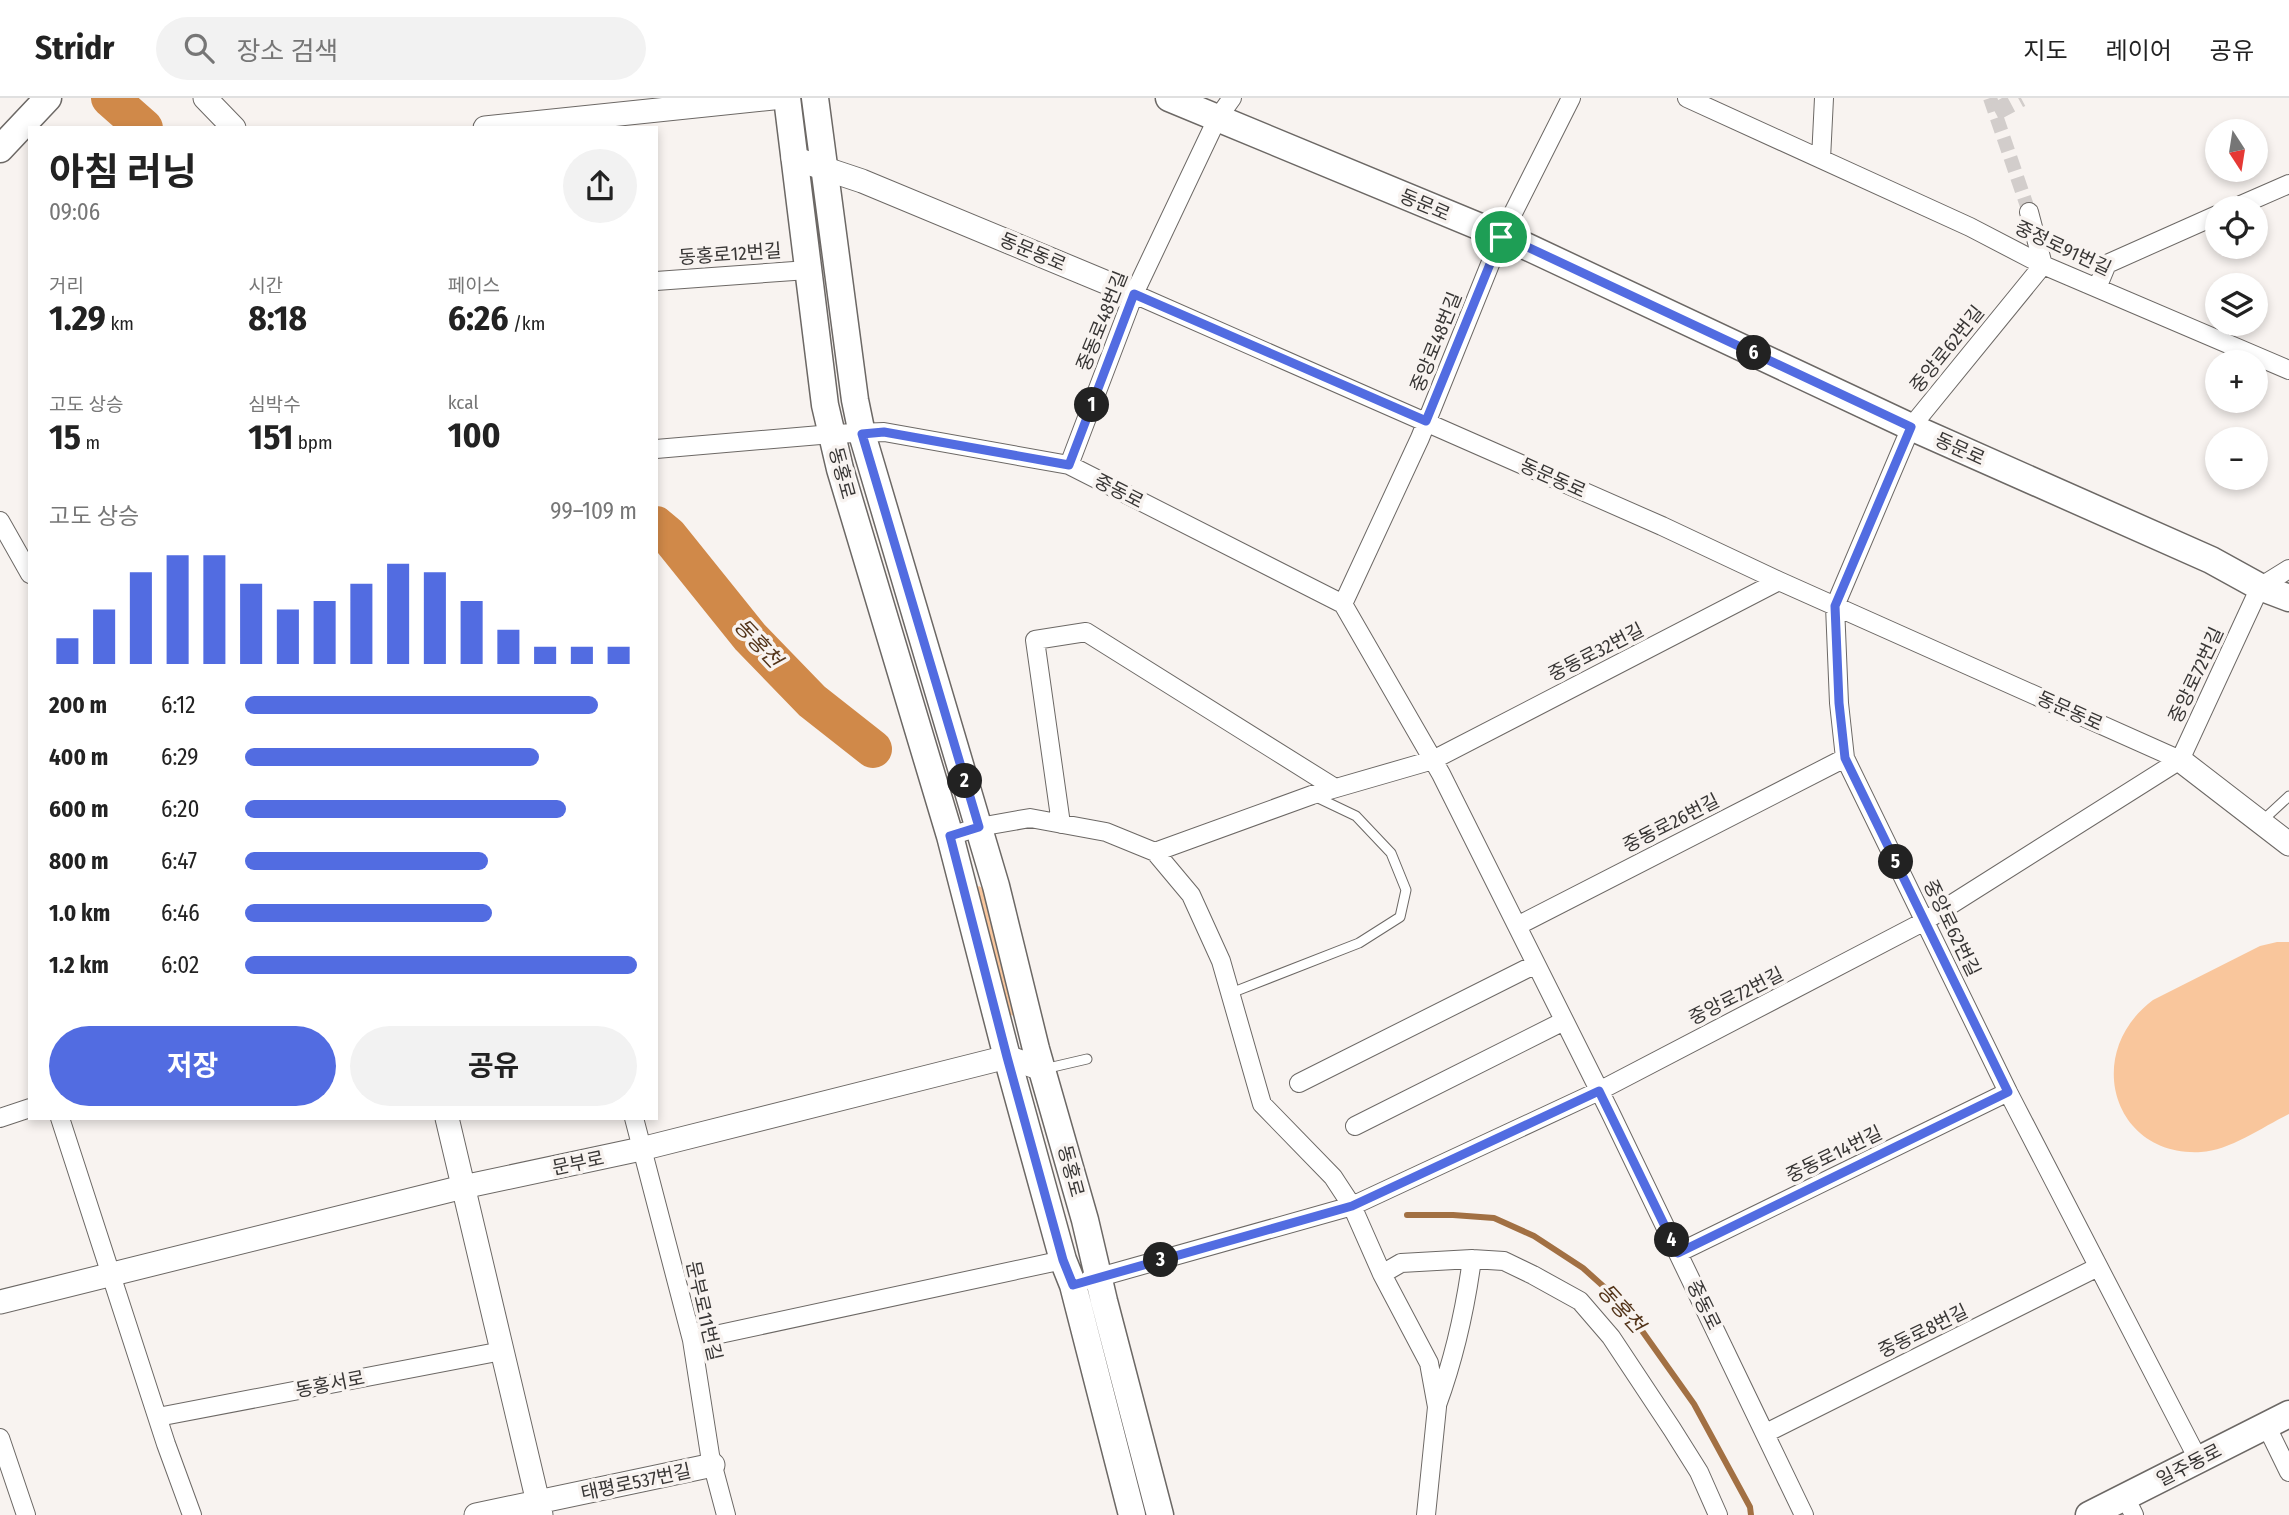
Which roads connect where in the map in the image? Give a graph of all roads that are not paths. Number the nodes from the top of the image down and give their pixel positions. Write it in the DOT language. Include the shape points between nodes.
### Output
graph roads {
  1 [pos="48,98"];
  2 [pos="205,98"];
  3 [pos="773,98"];
  4 [pos="787,98"];
  5 [pos="815,98"];
  6 [pos="1169,98"];
  7 [pos="1571,98"];
  8 [pos="1688,98"];
  9 [pos="1825,98"];
  10 [pos="1224,109"];
  11 [pos="232,126"];
  12 [pos="504,126"];
  13 [pos="0,149"];
  14 [pos="793,158"];
  15 [pos="1821,159"];
  16 [pos="825,167"];
  17 [pos="2289,184"];
  18 [pos="2262,196"];
  19 [pos="2029,212"];
  20 [pos="2205,220"];
  21 [pos="1501,237"];
  22 [pos="2043,265"];
  23 [pos="808,270"];
  24 [pos="658,281"];
  25 [pos="2097,288"];
  26 [pos="1134,294"];
  27 [pos="2289,370"];
  28 [pos="1426,421"];
  29 [pos="1911,427"];
  30 [pos="832,434"];
  31 [pos="862,434"];
  32 [pos="658,449"];
  33 [pos="1069,465"];
  34 [pos="0,521"];
  35 [pos="2289,569"];
  36 [pos="28,570"];
  37 [pos="1779,581"];
  38 [pos="2260,587"];
  39 [pos="2289,598"];
  40 [pos="1343,604"];
  41 [pos="1835,606"];
  42 [pos="1845,758"];
  43 [pos="1433,760"];
  44 [pos="2180,760"];
  45 [pos="1335,788"];
  46 [pos="1312,795"];
  47 [pos="2289,796"];
  48 [pos="2261,822"];
  49 [pos="1061,824"];
  50 [pos="979,827"];
  51 [pos="950,836"];
  52 [pos="2289,844"];
  53 [pos="1155,852"];
  54 [pos="1925,921"];
  55 [pos="1517,926"];
  56 [pos="1536,964"];
  57 [pos="1231,992"];
  58 [pos="1564,1021"];
  59 [pos="1007,1057"];
  60 [pos="1087,1059"];
  61 [pos="1042,1069"];
  62 [pos="1299,1083"];
  63 [pos="1599,1091"];
  64 [pos="2008,1092"];
  65 [pos="28,1109"];
  66 [pos="0,1118"];
  67 [pos="61,1120"];
  68 [pos="447,1120"];
  69 [pos="634,1120"];
  70 [pos="1355,1126"];
  71 [pos="641,1149"];
  72 [pos="463,1187"];
  73 [pos="1352,1206"];
  74 [pos="1678,1253"];
  75 [pos="1472,1259"];
  76 [pos="1063,1260"];
  77 [pos="2098,1267"];
  78 [pos="111,1274"];
  79 [pos="1382,1274"];
  80 [pos="1098,1278"];
  81 [pos="1073,1285"];
  82 [pos="0,1301"];
  83 [pos="692,1340"];
  84 [pos="502,1350"];
  85 [pos="1437,1406"];
  86 [pos="158,1417"];
  87 [pos="2277,1420"];
  88 [pos="1766,1433"];
  89 [pos="0,1438"];
  90 [pos="2199,1461"];
  91 [pos="713,1465"];
  92 [pos="2289,1472"];
  93 [pos="2130,1506"];
  94 [pos="540,1509"];
  95 [pos="26,1515"];
  96 [pos="192,1515"];
  97 [pos="476,1515"];
  98 [pos="726,1515"];
  99 [pos="1132,1515"];
  100 [pos="1160,1515"];
  101 [pos="1426,1515"];
  102 [pos="1718,1515"];
  103 [pos="1804,1515"];
  104 [pos="2089,1515"];
  1 -- 13 [label="main road"];
  2 -- 11 [label="street"];
  3 -- 12 [label="street"];
  4 -- 14 [label="main road, 동홍로"];
  5 -- 16 [label="main road, 동홍로"];
  6 -- 10 [label="main road, 동문로"];
  7 -- 21 [label="street, 중앙로48번길"];
  8 -- 15 [label="street, 중정로91번길"];
  9 -- 15 [label="street"];
  10 -- 21 [label="main road, 동문로"];
  10 -- 26 [label="street, 중동로48번길"];
  14 -- 16 [label="street, 동문동로"];
  14 -- 23 [label="main road, 동홍로"];
  15 -- 22 [label="street, 중정로91번길"];
  16 -- 26 [label="street, 동문동로"];
  16 -- 31 [label="main road, 동홍로"];
  17 -- 18 [label="street"];
  19 -- 22 [label="street"];
  20 -- 25 [label="street" via="2107,264"];
  21 -- 28 [label="street, 중앙로48번길"];
  21 -- 29 [label="main road, 동문로"];
  22 -- 25 [label="street, 중정로91번길"];
  22 -- 29 [label="street, 중앙로62번길"];
  23 -- 24 [label="street, 동홍로12번길"];
  23 -- 30 [label="main road, 동홍로"];
  25 -- 27 [label="street, 중정로91번길"];
  26 -- 28 [label="street, 동문동로"];
  26 -- 33 [label="street, 중동로48번길"];
  28 -- 37 [label="street, 동문동로"];
  28 -- 40 [label="street, 중앙로48번길"];
  29 -- 38 [label="main road, 동문로" via="2211,560"];
  29 -- 41 [label="street, 중앙로62번길"];
  30 -- 31 [label="street, 중동로"];
  30 -- 32 [label="street, 중동로"];
  30 -- 51 [label="main road, 동홍로"];
  31 -- 33 [label="street, 중동로" via="884,432"];
  31 -- 50 [label="main road, 동홍로"];
  33 -- 40 [label="street, 중동로"];
  34 -- 36 [label="street"];
  35 -- 38 [label="street"];
  37 -- 41 [label="street, 동문동로"];
  37 -- 43 [label="street, 중동로32번길"];
  38 -- 39 [label="main road, 동문로"];
  38 -- 44 [label="street, 중앙로72번길"];
  40 -- 43 [label="street, 중동로"];
  41 -- 42 [label="street, 중앙로62번길"];
  41 -- 44 [label="street, 동문동로"];
  42 -- 54 [label="street, 중앙로62번길"];
  42 -- 55 [label="street, 중동로26번길"];
  43 -- 45 [label="street"];
  43 -- 55 [label="street, 중동로"];
  44 -- 48 [label="street, 동문동로"];
  44 -- 54 [label="street, 중앙로72번길"];
  45 -- 46 [label="street"];
  45 -- 49 [label="street" via="1086,632 1035,640"];
  46 -- 53 [label="street"];
  46 -- 57 [label="lane" via="1356,816 1391,853 1406,890 1400,917 1359,943"];
  47 -- 48 [label="lane"];
  48 -- 52 [label="street, 동문동로"];
  49 -- 50 [label="street" via="1030,818"];
  49 -- 53 [label="street" via="1106,832"];
  50 -- 51 [label="street"];
  50 -- 61 [label="main road, 동홍로"];
  51 -- 59 [label="main road, 동홍로"];
  53 -- 57 [label="street" via="1191,895"];
  54 -- 63 [label="street, 중앙로72번길"];
  54 -- 64 [label="street, 중앙로62번길"];
  55 -- 56 [label="street, 중동로"];
  56 -- 58 [label="street, 중동로"];
  56 -- 62 [label="street"];
  57 -- 73 [label="street" via="1262,1104 1333,1177"];
  58 -- 63 [label="street, 중동로"];
  58 -- 70 [label="street"];
  59 -- 61 [label="street"];
  59 -- 71 [label="street, 문부로"];
  59 -- 76 [label="main road, 동홍로"];
  60 -- 61 [label="lane"];
  61 -- 80 [label="main road, 동홍로"];
  63 -- 73 [label="street, 중앙로72번길"];
  63 -- 74 [label="street, 중동로"];
  64 -- 74 [label="street, 중동로14번길"];
  64 -- 77 [label="street, 중앙로62번길"];
  65 -- 66 [label="street"];
  67 -- 78 [label="street"];
  68 -- 72 [label="street"];
  69 -- 71 [label="street, 문부로11번길"];
  71 -- 72 [label="street, 문부로"];
  71 -- 83 [label="street, 문부로11번길"];
  72 -- 78 [label="street, 문부로"];
  72 -- 84 [label="street"];
  73 -- 79 [label="street"];
  73 -- 80 [label="street, 중앙로72번길"];
  74 -- 88 [label="street, 중동로"];
  75 -- 79 [label="street" via="1401,1263"];
  75 -- 85 [label="street" via="1465,1313"];
  75 -- 102 [label="street" via="1504,1261 1580,1301 1611,1337 1672,1429 1699,1472"];
  76 -- 81 [label="main road, 동홍로"];
  76 -- 83 [label="street"];
  77 -- 88 [label="street, 중동로8번길"];
  77 -- 90 [label="street, 중앙로62번길"];
  78 -- 82 [label="street, 문부로"];
  78 -- 86 [label="street"];
  79 -- 85 [label="street" via="1429,1363"];
  80 -- 81 [label="street, 중앙로72번길"];
  80 -- 100 [label="main road, 동홍로"];
  81 -- 99 [label="main road, 동홍로"];
  83 -- 91 [label="street, 문부로11번길"];
  84 -- 86 [label="street, 동홍서로"];
  84 -- 94 [label="street"];
  85 -- 101 [label="street"];
  86 -- 96 [label="street"];
  87 -- 90 [label="main road, 일주동로"];
  87 -- 92 [label="street"];
  88 -- 103 [label="street, 중동로"];
  89 -- 95 [label="street"];
  90 -- 93 [label="main road, 일주동로"];
  91 -- 94 [label="street, 태평로537번길"];
  91 -- 98 [label="street, 문부로11번길"];
  93 -- 104 [label="main road, 일주동로"];
  94 -- 97 [label="street, 태평로537번길"];
}
